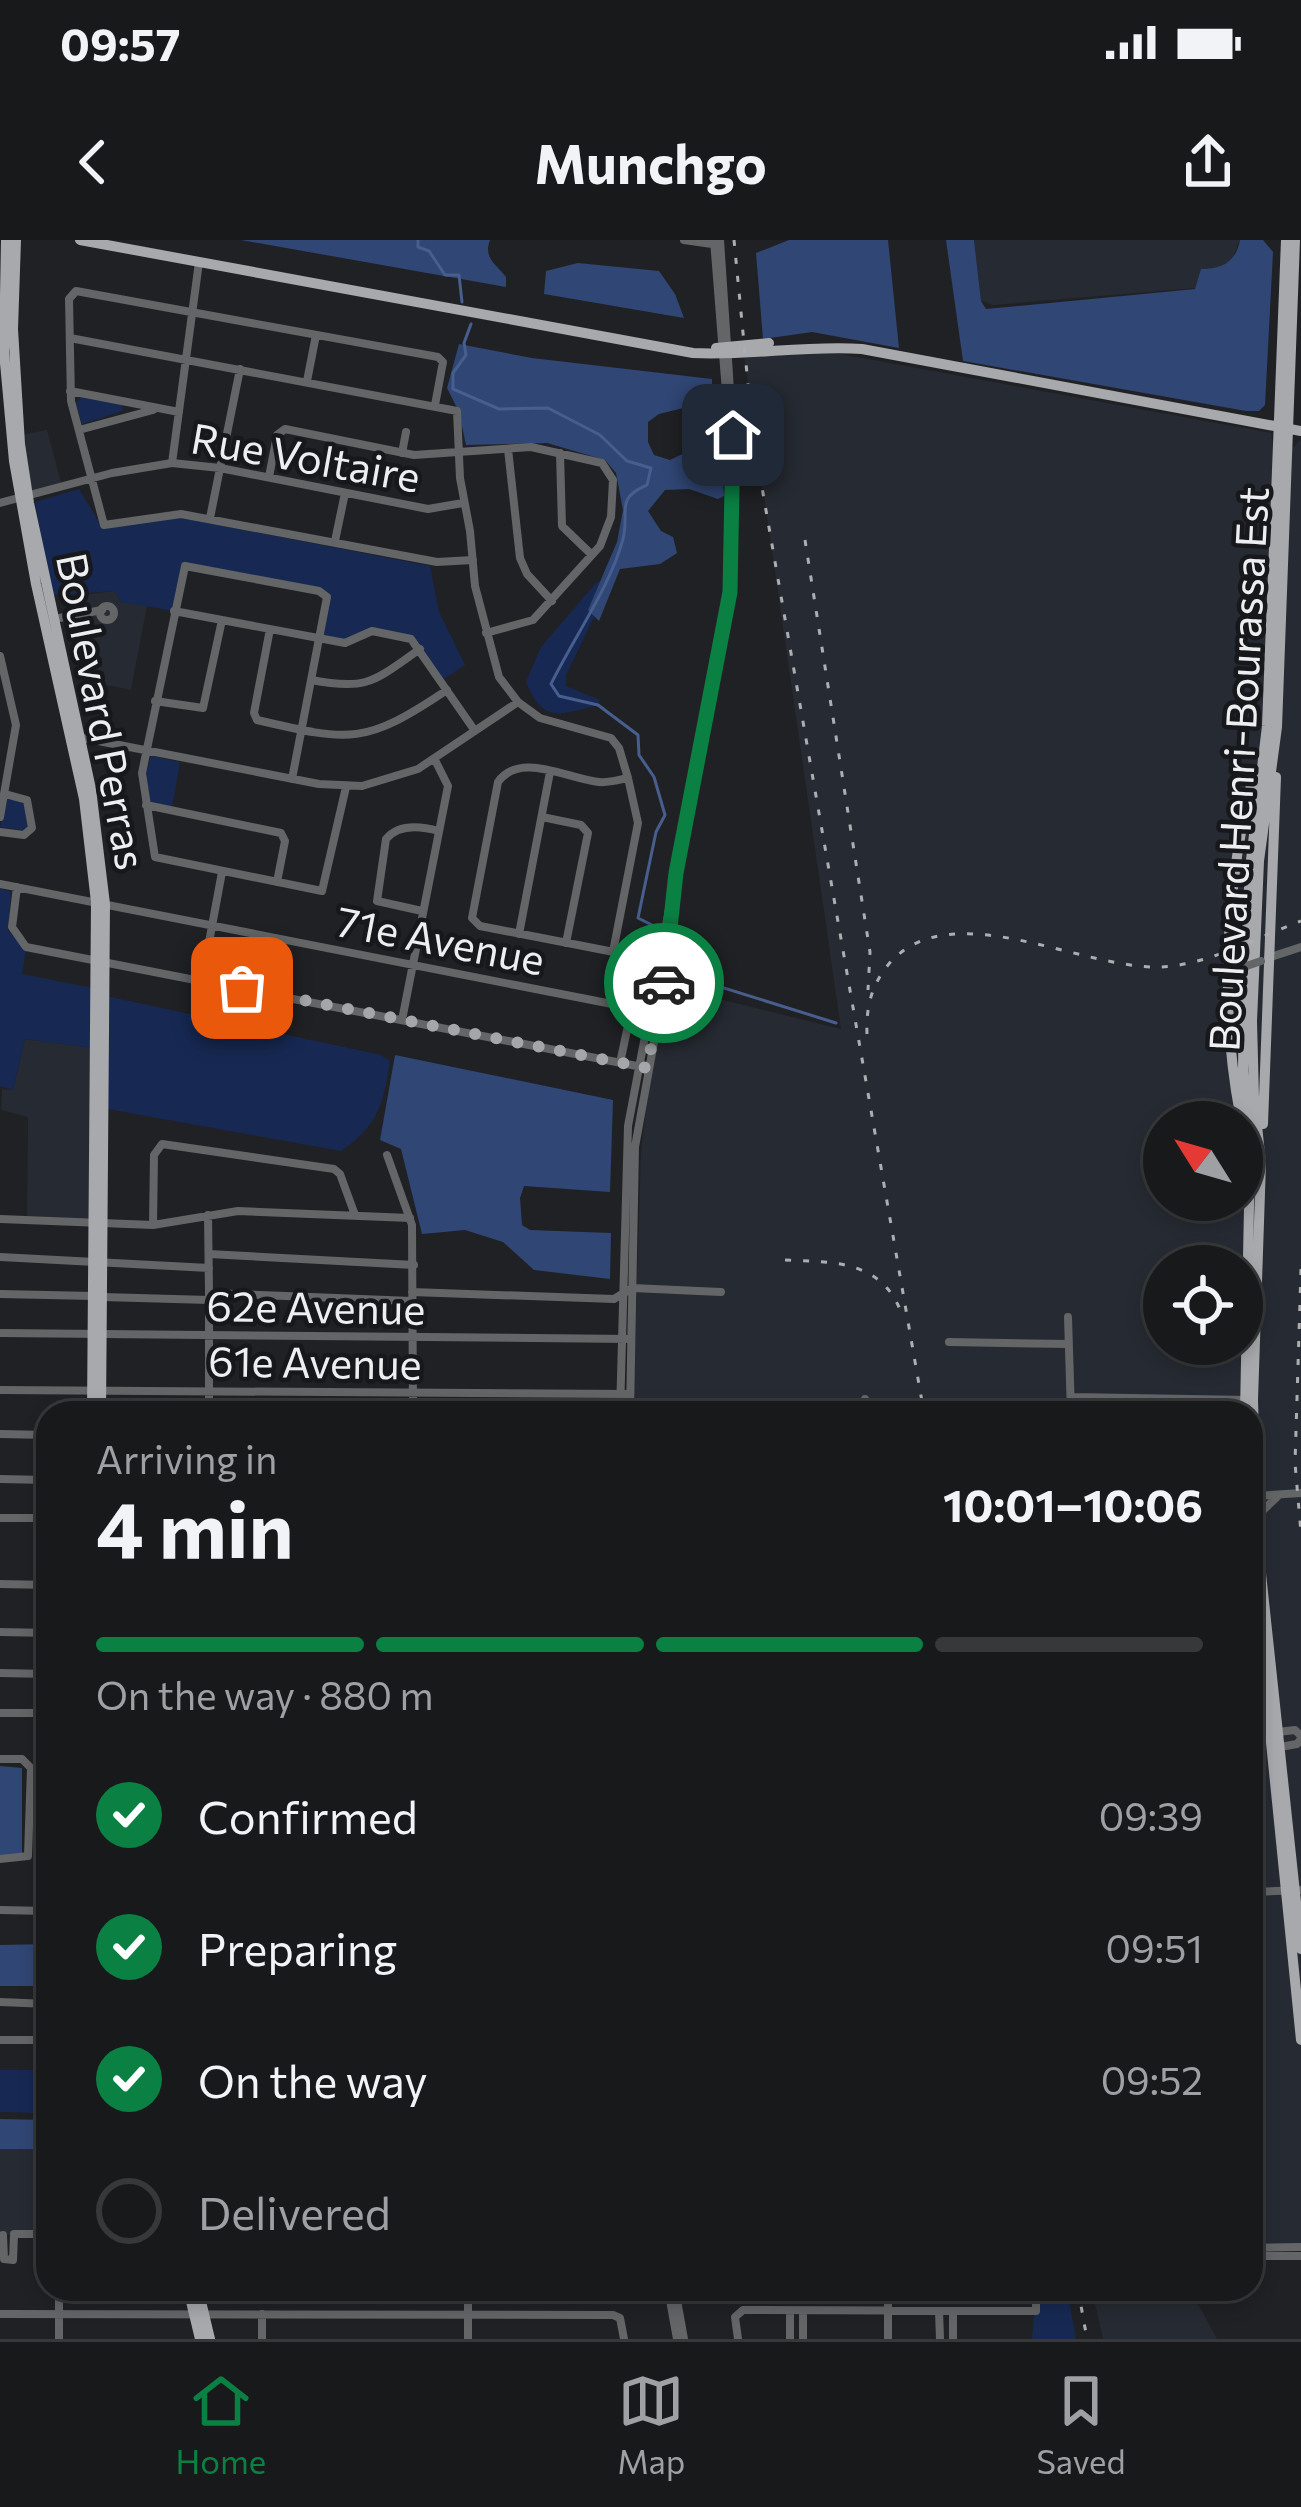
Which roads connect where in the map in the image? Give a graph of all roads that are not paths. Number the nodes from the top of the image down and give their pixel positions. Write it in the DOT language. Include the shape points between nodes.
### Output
graph roads {
  1 [pos="6,240"];
  2 [pos="16,240"];
  3 [pos="80,240"];
  4 [pos="684,240"];
  5 [pos="1286,240"];
  6 [pos="1295,240"];
  7 [pos="717,242"];
  8 [pos="199,262"];
  9 [pos="2,284"];
  10 [pos="191,312"];
  11 [pos="316,334"];
  12 [pos="70,338"];
  13 [pos="725,351"];
  14 [pos="186,359"];
  15 [pos="240,369"];
  16 [pos="307,382"];
  17 [pos="1281,385"];
  18 [pos="70,392"];
  19 [pos="1159,401"];
  20 [pos="435,405"];
  21 [pos="158,409"];
  22 [pos="179,412"];
  23 [pos="1261,415"];
  24 [pos="1291,426"];
  25 [pos="79,430"];
  26 [pos="406,432"];
  27 [pos="508,448"];
  28 [pos="402,453"];
  29 [pos="457,453"];
  30 [pos="560,453"];
  31 [pos="172,463"];
  32 [pos="220,468"];
  33 [pos="269,477"];
  34 [pos="91,478"];
  35 [pos="345,493"];
  36 [pos="23,497"];
  37 [pos="0,503"];
  38 [pos="463,503"];
  39 [pos="210,518"];
  40 [pos="335,541"];
  41 [pos="592,555"];
  42 [pos="473,560"];
  43 [pos="553,601"];
  44 [pos="101,610"];
  45 [pos="174,610"];
  46 [pos="54,619"];
  47 [pos="222,620"];
  48 [pos="270,629"];
  49 [pos="486,633"];
  50 [pos="319,639"];
  51 [pos="420,649"];
  52 [pos="0,656"];
  53 [pos="311,680"];
  54 [pos="447,690"];
  55 [pos="155,701"];
  56 [pos="518,703"];
  57 [pos="1272,727"];
  58 [pos="301,729"];
  59 [pos="475,731"];
  60 [pos="75,736"];
  61 [pos="146,750"];
  62 [pos="434,760"];
  63 [pos="550,772"];
  64 [pos="628,778"];
  65 [pos="292,779"];
  66 [pos="346,787"];
  67 [pos="4,794"];
  68 [pos="146,805"];
  69 [pos="0,817"];
  70 [pos="542,817"];
  71 [pos="439,831"];
  72 [pos="0,832"];
  73 [pos="222,872"];
  74 [pos="277,882"];
  75 [pos="0,884"];
  76 [pos="17,887"];
  77 [pos="101,903"];
  78 [pos="422,911"];
  79 [pos="212,925"];
  80 [pos="519,934"];
  81 [pos="566,943"];
  82 [pos="1301,947"];
  83 [pos="614,952"];
  84 [pos="1265,959"];
  85 [pos="102,962"];
  86 [pos="663,962"];
  87 [pos="412,964"];
  88 [pos="1234,971"];
  89 [pos="202,980"];
  90 [pos="632,1007"];
  91 [pos="654,1012"];
  92 [pos="402,1019"];
  93 [pos="620,1063"];
  94 [pos="643,1067"];
  95 [pos="1238,1101"];
  96 [pos="1246,1101"];
  97 [pos="1257,1101"];
  98 [pos="1262,1101"];
  99 [pos="630,1146"];
  100 [pos="387,1156"];
  101 [pos="208,1215"];
  102 [pos="355,1215"];
  103 [pos="410,1218"];
  104 [pos="0,1219"];
  105 [pos="1249,1221"];
  106 [pos="1258,1221"];
  107 [pos="99,1224"];
  108 [pos="153,1225"];
  109 [pos="209,1254"];
  110 [pos="0,1257"];
  111 [pos="98,1262"];
  112 [pos="414,1265"];
  113 [pos="209,1268"];
  114 [pos="632,1288"];
  115 [pos="721,1292"];
  116 [pos="0,1294"];
  117 [pos="622,1295"];
  118 [pos="412,1296"];
  119 [pos="98,1297"];
  120 [pos="209,1297"];
  121 [pos="1068,1317"];
  122 [pos="0,1333"];
  123 [pos="97,1334"];
  124 [pos="210,1335"];
  125 [pos="413,1337"];
  126 [pos="626,1339"];
  127 [pos="949,1342"];
  128 [pos="1068,1345"];
  129 [pos="97,1389"];
  130 [pos="0,1390"];
  131 [pos="210,1390"];
  132 [pos="413,1392"];
  133 [pos="625,1394"];
  134 [pos="1071,1397"];
  135 [pos="94,1401"];
  136 [pos="99,1401"];
  137 [pos="210,1401"];
  138 [pos="413,1401"];
  139 [pos="623,1401"];
  140 [pos="627,1401"];
  141 [pos="1071,1401"];
  142 [pos="1172,1401"];
  143 [pos="1247,1401"];
  144 [pos="1247,1401"];
  145 [pos="0,1434"];
  146 [pos="36,1435"];
  147 [pos="0,1479"];
  148 [pos="36,1480"];
  149 [pos="1263,1485"];
  150 [pos="1301,1493"];
  151 [pos="1279,1495"];
  152 [pos="1263,1496"];
  153 [pos="1263,1509"];
  154 [pos="0,1518"];
  155 [pos="36,1518"];
  156 [pos="0,1584"];
  157 [pos="36,1585"];
  158 [pos="0,1633"];
  159 [pos="36,1633"];
  160 [pos="1263,1642"];
  161 [pos="0,1673"];
  162 [pos="36,1674"];
  163 [pos="1263,1699"];
  164 [pos="0,1713"];
  165 [pos="36,1713"];
  166 [pos="1263,1728"];
  167 [pos="1275,1728"];
  168 [pos="1301,1738"];
  169 [pos="1280,1747"];
  170 [pos="0,1759"];
  171 [pos="0,1859"];
  172 [pos="1294,1889"];
  173 [pos="1263,1891"];
  174 [pos="1299,1908"];
  175 [pos="0,1910"];
  176 [pos="36,1911"];
  177 [pos="1301,1948"];
  178 [pos="0,2002"];
  179 [pos="36,2004"];
  180 [pos="0,2040"];
  181 [pos="36,2040"];
  182 [pos="1301,2040"];
  183 [pos="36,2234"];
  184 [pos="6,2235"];
  185 [pos="1301,2246"];
  186 [pos="1263,2249"];
  187 [pos="1263,2251"];
  188 [pos="1301,2256"];
  189 [pos="59,2301"];
  190 [pos="193,2301"];
  191 [pos="198,2301"];
  192 [pos="468,2301"];
  193 [pos="673,2301"];
  194 [pos="888,2301"];
  195 [pos="1036,2301"];
  196 [pos="790,2311"];
  197 [pos="803,2311"];
  198 [pos="888,2311"];
  199 [pos="940,2311"];
  200 [pos="953,2311"];
  201 [pos="0,2314"];
  202 [pos="59,2314"];
  203 [pos="199,2314"];
  204 [pos="262,2314"];
  205 [pos="468,2314"];
  206 [pos="59,2339"];
  207 [pos="200,2339"];
  208 [pos="210,2339"];
  209 [pos="262,2339"];
  210 [pos="468,2339"];
  211 [pos="624,2339"];
  212 [pos="680,2339"];
  213 [pos="738,2339"];
  214 [pos="790,2339"];
  215 [pos="802,2339"];
  216 [pos="888,2339"];
  217 [pos="940,2339"];
  218 [pos="953,2339"];
  1 -- 9 [label="main road, Boulevard Perras"];
  2 -- 36 [label="main road, Boulevard Perras"];
  3 -- 8 [label="main road"];
  4 -- 7 [label="street"];
  5 -- 17 [label="main road, Boulevard Henri-Bourassa Est"];
  6 -- 24 [label="main road, Boulevard Henri-Bourassa Est"];
  7 -- 13 [label="street"];
  8 -- 10 [label="street"];
  8 -- 13 [label="main road" via="693,353"];
  9 -- 36 [label="main road, Boulevard Perras"];
  10 -- 11 [label="street"];
  10 -- 12 [label="street" via="76,291"];
  10 -- 14 [label="street"];
  11 -- 16 [label="street"];
  11 -- 20 [label="street" via="438,357"];
  12 -- 14 [label="street"];
  12 -- 18 [label="street"];
  13 -- 19 [label="main road" via="810,338"];
  13 -- 86 [label="street" via="730,592"];
  14 -- 15 [label="street"];
  14 -- 22 [label="street"];
  15 -- 16 [label="street"];
  15 -- 32 [label="street"];
  16 -- 20 [label="street"];
  17 -- 23 [label="main road" via="1276,406"];
  17 -- 24 [label="main road, Boulevard Henri-Bourassa Est"];
  18 -- 21 [label="street"];
  18 -- 25 [label="street"];
  19 -- 23 [label="main road"];
  19 -- 24 [label="main road"];
  20 -- 29 [label="street" via="459,416"];
  21 -- 22 [label="street"];
  21 -- 25 [label="street"];
  22 -- 31 [label="street"];
  23 -- 24 [label="main road"];
  24 -- 57 [label="main road, Boulevard Henri-Bourassa Est"];
  24 -- 57 [label="main road, Boulevard Henri-Bourassa Est"];
  25 -- 34 [label="street"];
  26 -- 28 [label="street"];
  27 -- 29 [label="street"];
  27 -- 30 [label="street"];
  27 -- 43 [label="street" via="520,558"];
  28 -- 29 [label="street"];
  28 -- 33 [label="street" via="282,430"];
  29 -- 38 [label="street"];
  30 -- 41 [label="street" via="562,526"];
  30 -- 41 [label="street" via="610,470 611,517"];
  31 -- 32 [label="street, Rue Voltaire"];
  31 -- 34 [label="street, Rue Voltaire"];
  32 -- 33 [label="street, Rue Voltaire"];
  32 -- 39 [label="street"];
  33 -- 35 [label="street, Rue Voltaire"];
  34 -- 36 [label="street, Rue Voltaire"];
  34 -- 39 [label="street" via="104,525 149,516"];
  35 -- 38 [label="street, Rue Voltaire" via="428,509"];
  35 -- 40 [label="street"];
  36 -- 37 [label="street, Rue Voltaire"];
  36 -- 46 [label="main road, Boulevard Perras"];
  36 -- 60 [label="main road, Boulevard Perras"];
  38 -- 42 [label="street"];
  39 -- 40 [label="street"];
  40 -- 42 [label="street" via="437,562"];
  41 -- 43 [label="street"];
  42 -- 49 [label="street"];
  43 -- 49 [label="street" via="533,620"];
  44 -- 46 [label="street"];
  45 -- 47 [label="street"];
  45 -- 50 [label="street" via="189,566 319,590 326,601"];
  45 -- 55 [label="street"];
  46 -- 60 [label="main road, Boulevard Perras"];
  47 -- 48 [label="street"];
  47 -- 55 [label="street" via="203,708"];
  48 -- 50 [label="street"];
  48 -- 58 [label="street" via="254,716"];
  49 -- 56 [label="street" via="496,670"];
  50 -- 51 [label="street" via="345,643 372,632"];
  50 -- 53 [label="street"];
  51 -- 53 [label="street" via="364,685"];
  51 -- 54 [label="street"];
  52 -- 67 [label="street" via="16,725"];
  53 -- 58 [label="street"];
  54 -- 58 [label="street" via="371,734"];
  54 -- 59 [label="street"];
  55 -- 61 [label="street"];
  56 -- 59 [label="street"];
  56 -- 64 [label="street" via="555,724 611,738"];
  57 -- 84 [label="main road"];
  57 -- 88 [label="main road" via="1235,856"];
  57 -- 96 [label="main road, Boulevard Henri-Bourassa Est" via="1250,868"];
  57 -- 97 [label="main road, Boulevard Henri-Bourassa Est" via="1252,1021"];
  58 -- 65 [label="street"];
  59 -- 62 [label="street"];
  60 -- 61 [label="street"];
  60 -- 77 [label="main road, Boulevard Perras"];
  61 -- 65 [label="street"];
  61 -- 68 [label="street"];
  62 -- 66 [label="street" via="392,780"];
  62 -- 71 [label="street" via="448,783"];
  63 -- 64 [label="street" via="604,783"];
  63 -- 70 [label="street"];
  63 -- 80 [label="street" via="524,767 498,782 472,914 480,926"];
  64 -- 83 [label="street" via="638,823"];
  65 -- 66 [label="street"];
  66 -- 74 [label="street" via="326,888"];
  67 -- 69 [label="street"];
  67 -- 72 [label="street" via="27,800 32,826 24,836"];
  68 -- 73 [label="street" via="155,857"];
  68 -- 74 [label="street" via="281,832"];
  70 -- 80 [label="street"];
  70 -- 81 [label="street" via="588,833"];
  71 -- 78 [label="street"];
  71 -- 78 [label="street" via="416,826 386,839 376,901"];
  73 -- 74 [label="street"];
  73 -- 79 [label="street"];
  75 -- 76 [label="street, 71e Avenue"];
  76 -- 77 [label="street, 71e Avenue"];
  76 -- 85 [label="street" via="12,926 26,947"];
  77 -- 79 [label="street, 71e Avenue"];
  77 -- 85 [label="main road, Boulevard Perras"];
  78 -- 87 [label="street"];
  79 -- 87 [label="street, 71e Avenue"];
  79 -- 89 [label="street"];
  80 -- 81 [label="street"];
  81 -- 83 [label="street"];
  82 -- 84 [label="street"];
  83 -- 86 [label="street"];
  84 -- 88 [label="street, bridge"];
  84 -- 98 [label="main road"];
  85 -- 89 [label="street"];
  85 -- 107 [label="main road, Boulevard Perras"];
  86 -- 91 [label="street"];
  87 -- 90 [label="street, 71e Avenue"];
  87 -- 92 [label="street"];
  88 -- 95 [label="main road" via="1230,1055"];
  89 -- 92 [label="street"];
  90 -- 91 [label="street, 71e Avenue"];
  90 -- 93 [label="street"];
  91 -- 94 [label="street"];
  92 -- 93 [label="street"];
  93 -- 94 [label="street"];
  94 -- 99 [label="street"];
  99 -- 114 [label="street"];
  99 -- 117 [label="street"];
  100 -- 103 [label="street"];
  101 -- 102 [label="street"];
  101 -- 108 [label="street"];
  101 -- 109 [label="street"];
  102 -- 103 [label="street"];
  102 -- 108 [label="street" via="334,1169 162,1144 154,1155"];
  103 -- 112 [label="street"];
  104 -- 107 [label="street"];
  105 -- 143 [label="main road, Boulevard Henri-Bourassa Est"];
  106 -- 144 [label="main road, Boulevard Henri-Bourassa Est"];
  107 -- 108 [label="street"];
  107 -- 111 [label="main road, Boulevard Perras"];
  109 -- 112 [label="street"];
  109 -- 113 [label="street"];
  110 -- 111 [label="street"];
  111 -- 113 [label="street"];
  111 -- 119 [label="main road, Boulevard Perras"];
  112 -- 118 [label="street"];
  113 -- 120 [label="street"];
  114 -- 115 [label="street"];
  114 -- 117 [label="street"];
  114 -- 126 [label="street"];
  116 -- 119 [label="street"];
  117 -- 118 [label="street"];
  117 -- 126 [label="street"];
  118 -- 120 [label="street"];
  118 -- 125 [label="street"];
  119 -- 120 [label="street"];
  119 -- 123 [label="main road, Boulevard Perras"];
  120 -- 124 [label="street"];
  121 -- 128 [label="street"];
  122 -- 123 [label="street, 62e Avenue"];
  123 -- 124 [label="street, 62e Avenue"];
  123 -- 129 [label="main road, Boulevard Perras"];
  124 -- 125 [label="street, 62e Avenue"];
  124 -- 131 [label="street"];
  125 -- 126 [label="street, 62e Avenue"];
  125 -- 132 [label="street"];
  126 -- 133 [label="street"];
  127 -- 128 [label="street"];
  128 -- 134 [label="street"];
  129 -- 130 [label="street, 61e Avenue"];
  129 -- 131 [label="street, 61e Avenue"];
  129 -- 135 [label="main road, Boulevard Perras"];
  129 -- 136 [label="main road, Boulevard Perras"];
  131 -- 132 [label="street, 61e Avenue"];
  131 -- 137 [label="street"];
  132 -- 133 [label="street, 61e Avenue"];
  132 -- 138 [label="street"];
  133 -- 139 [label="street"];
  133 -- 140 [label="street"];
  134 -- 141 [label="street"];
  134 -- 142 [label="street"];
  145 -- 146 [label="street"];
  147 -- 148 [label="street"];
  149 -- 151 [label="street"];
  150 -- 151 [label="street"];
  151 -- 152 [label="street"];
  151 -- 153 [label="street"];
  154 -- 155 [label="street"];
  156 -- 157 [label="street"];
  158 -- 159 [label="street"];
  160 -- 167 [label="main road, Boulevard Henri-Bourassa Est"];
  161 -- 162 [label="street"];
  163 -- 167 [label="main road, Boulevard Henri-Bourassa Est"];
  164 -- 165 [label="street"];
  166 -- 167 [label="street"];
  167 -- 168 [label="street"];
  167 -- 169 [label="main road, Boulevard Henri-Bourassa Est"];
  167 -- 172 [label="main road, Boulevard Henri-Bourassa Est"];
  168 -- 169 [label="street"];
  169 -- 172 [label="main road, Boulevard Henri-Bourassa Est"];
  170 -- 171 [label="street" via="22,1759 31,1768 28,1856"];
  172 -- 173 [label="street"];
  172 -- 174 [label="main road, Boulevard Henri-Bourassa Est"];
  172 -- 182 [label="main road, Boulevard Henri-Bourassa Est"];
  174 -- 177 [label="main road, Boulevard Henri-Bourassa Est"];
  175 -- 176 [label="street"];
  178 -- 179 [label="street"];
  180 -- 181 [label="street"];
  183 -- 184 [label="street"];
  185 -- 186 [label="street"];
  187 -- 188 [label="street"];
  189 -- 202 [label="street"];
  190 -- 203 [label="main road"];
  191 -- 203 [label="main road"];
  192 -- 205 [label="street"];
  193 -- 212 [label="street"];
  194 -- 198 [label="street"];
  195 -- 200 [label="street" via="1036,2311"];
  196 -- 197 [label="street"];
  196 -- 213 [label="street" via="738,2312"];
  196 -- 214 [label="street"];
  197 -- 198 [label="street"];
  197 -- 215 [label="street"];
  198 -- 199 [label="street"];
  198 -- 216 [label="street"];
  199 -- 200 [label="street"];
  199 -- 217 [label="street"];
  200 -- 218 [label="street"];
  201 -- 202 [label="street"];
  202 -- 203 [label="street"];
  202 -- 206 [label="street"];
  203 -- 204 [label="street"];
  203 -- 207 [label="main road"];
  203 -- 208 [label="main road"];
  204 -- 205 [label="street"];
  204 -- 209 [label="street"];
  205 -- 210 [label="street"];
  205 -- 211 [label="street" via="613,2314"];
}
